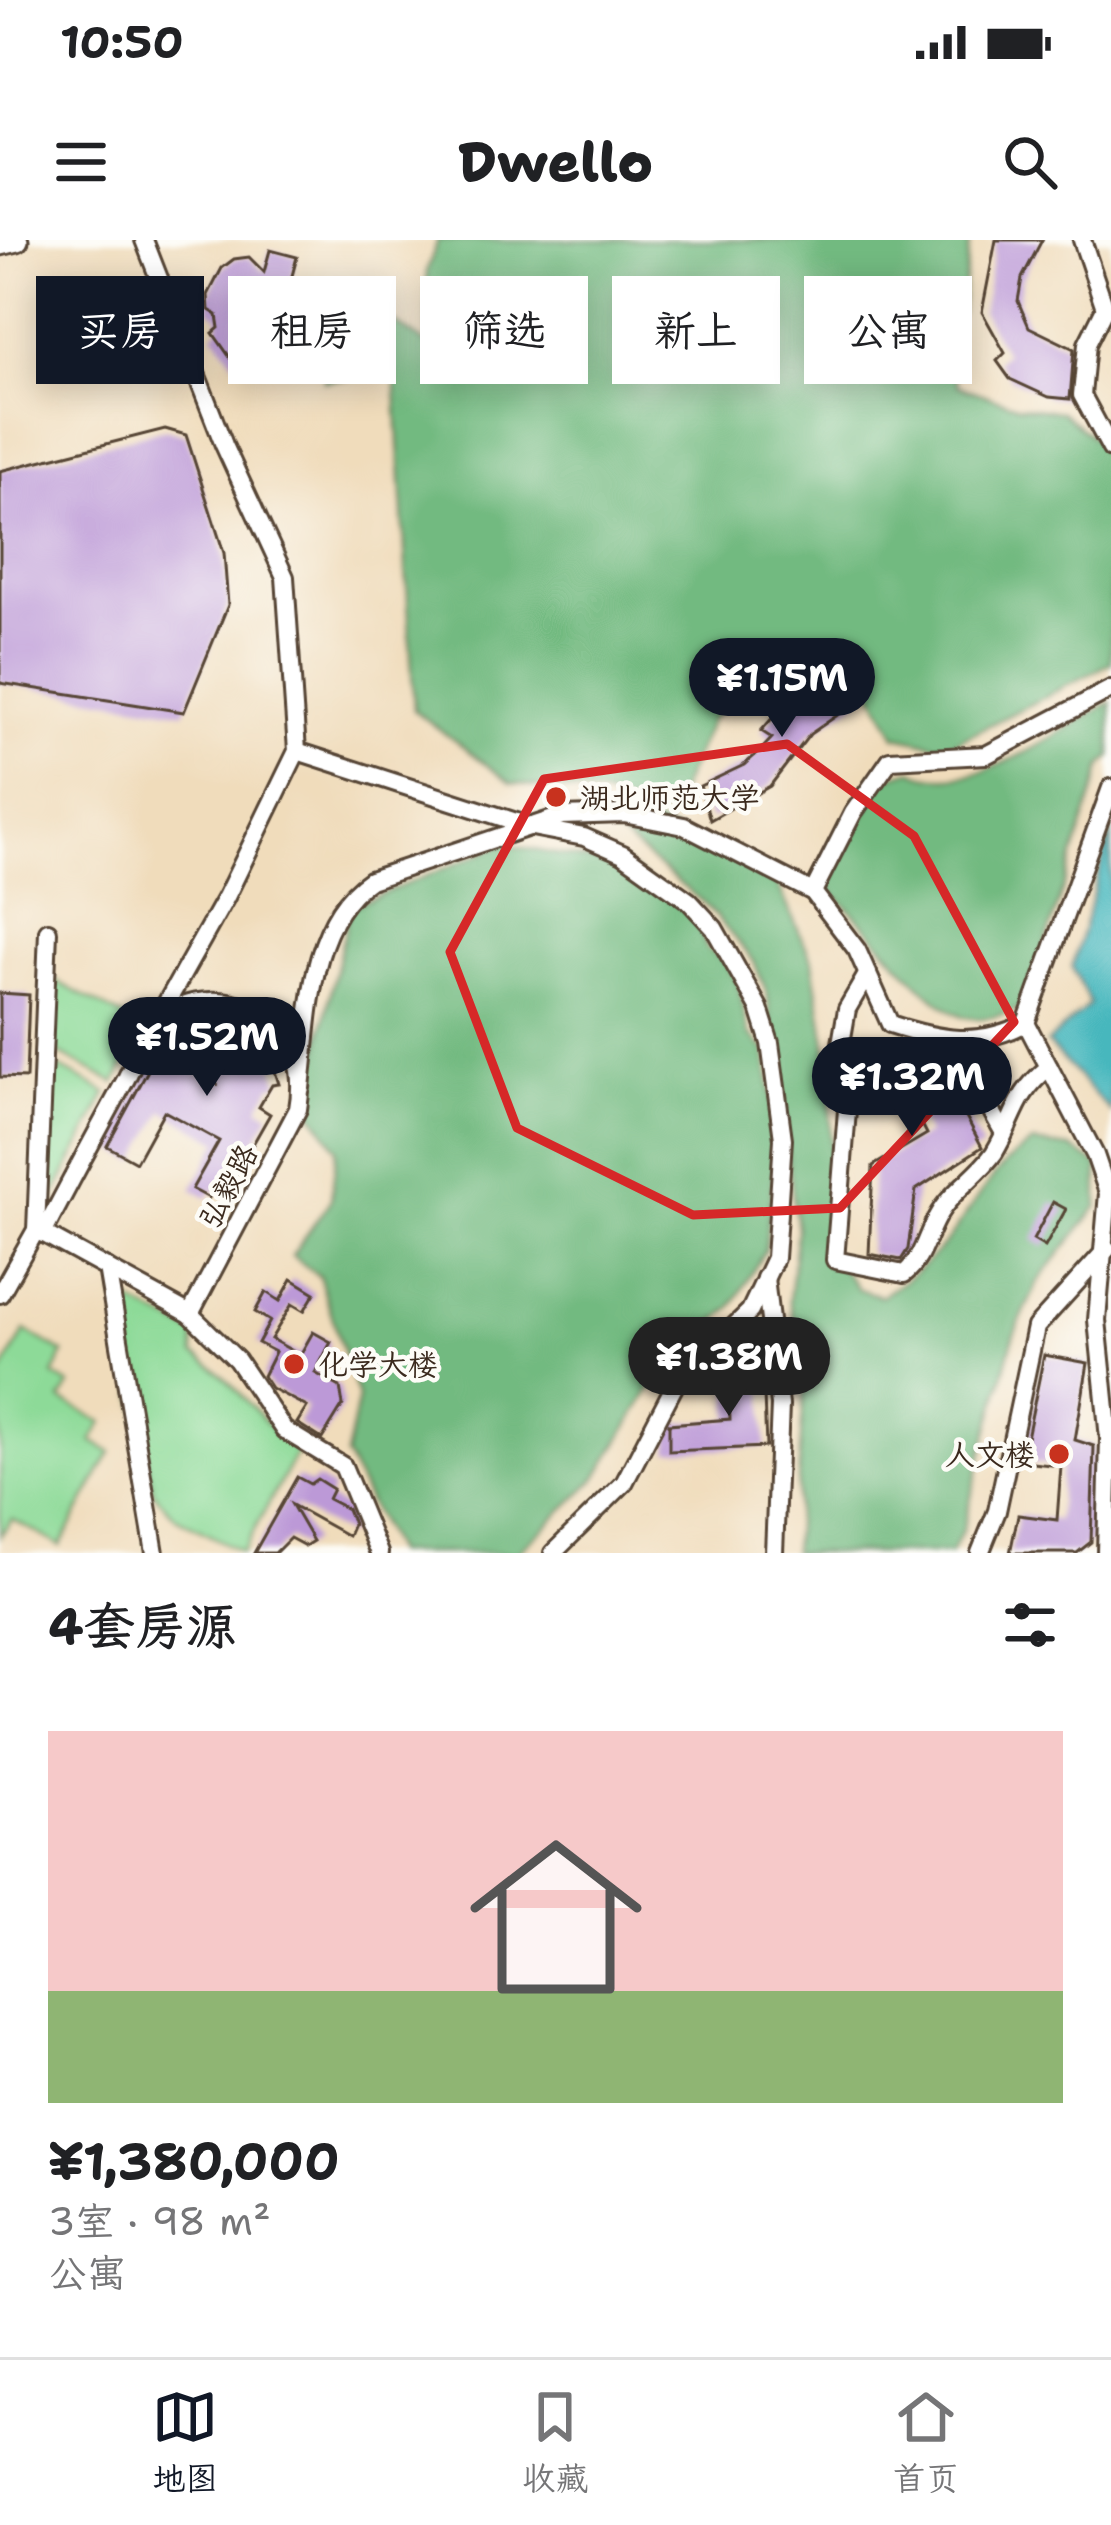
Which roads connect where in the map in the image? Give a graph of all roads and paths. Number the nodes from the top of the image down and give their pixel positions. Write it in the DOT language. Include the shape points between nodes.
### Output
graph roads {
  1 [pos="17,240"];
  2 [pos="144,240"];
  3 [pos="1082,240"];
  4 [pos="0,244"];
  5 [pos="1108,310"];
  6 [pos="1111,448"];
  7 [pos="1111,689"];
  8 [pos="298,751"];
  9 [pos="1111,788"];
  10 [pos="532,827"];
  11 [pos="813,892"];
  12 [pos="48,931"];
  13 [pos="868,973"];
  14 [pos="1027,1023"];
  15 [pos="154,1024"];
  16 [pos="952,1040"];
  17 [pos="1049,1066"];
  18 [pos="302,1088"];
  19 [pos="1004,1132"];
  20 [pos="40,1232"];
  21 [pos="1109,1250"];
  22 [pos="106,1268"];
  23 [pos="765,1277"];
  24 [pos="0,1294"];
  25 [pos="190,1314"];
  26 [pos="155,1553"];
  27 [pos="379,1553"];
  28 [pos="553,1553"];
  29 [pos="774,1553"];
  30 [pos="980,1553"];
  31 [pos="1106,1553"];
  1 -- 4 [label="main road"];
  2 -- 8 [label="street" via="285,577"];
  3 -- 5 [label="street"];
  5 -- 6 [label="street" via="1088,344 1082,395"];
  7 -- 11 [label="street" via="986,755 890,760"];
  8 -- 10 [label="street"];
  8 -- 15 [label="street"];
  9 -- 14 [label="street"];
  10 -- 11 [label="street, 弘毅路" via="562,816 624,814 684,826"];
  10 -- 18 [label="street, 弘毅路" via="370,880 346,897 323,946"];
  10 -- 23 [label="street" via="584,837 660,878 714,928 750,985 770,1043 783,1139 781,1219"];
  11 -- 13 [label="street"];
  12 -- 20 [label="street"];
  13 -- 16 [label="street" via="890,1024"];
  13 -- 19 [label="street" via="847,1009 839,1055 848,1098 835,1261 904,1274 918,1263 939,1213"];
  14 -- 16 [label="street" via="1000,1037"];
  14 -- 17 [label="street"];
  15 -- 18 [label="street" via="188,1004 248,1006 286,1036"];
  15 -- 20 [label="street"];
  16 -- 19 [label="street"];
  17 -- 19 [label="street" via="1027,1084"];
  17 -- 21 [label="street" via="1108,1193"];
  18 -- 25 [label="street, 弘毅路" via="295,1120"];
  20 -- 22 [label="street"];
  20 -- 24 [label="street"];
  21 -- 30 [label="street" via="1036,1327 997,1511"];
  21 -- 31 [label="street" via="1097,1320 1109,1439"];
  22 -- 25 [label="street"];
  22 -- 26 [label="street"];
  23 -- 28 [label="street" via="750,1311 676,1382 624,1483"];
  23 -- 29 [label="street" via="780,1405"];
  25 -- 27 [label="street" via="237,1360 284,1430 343,1466"];
}
